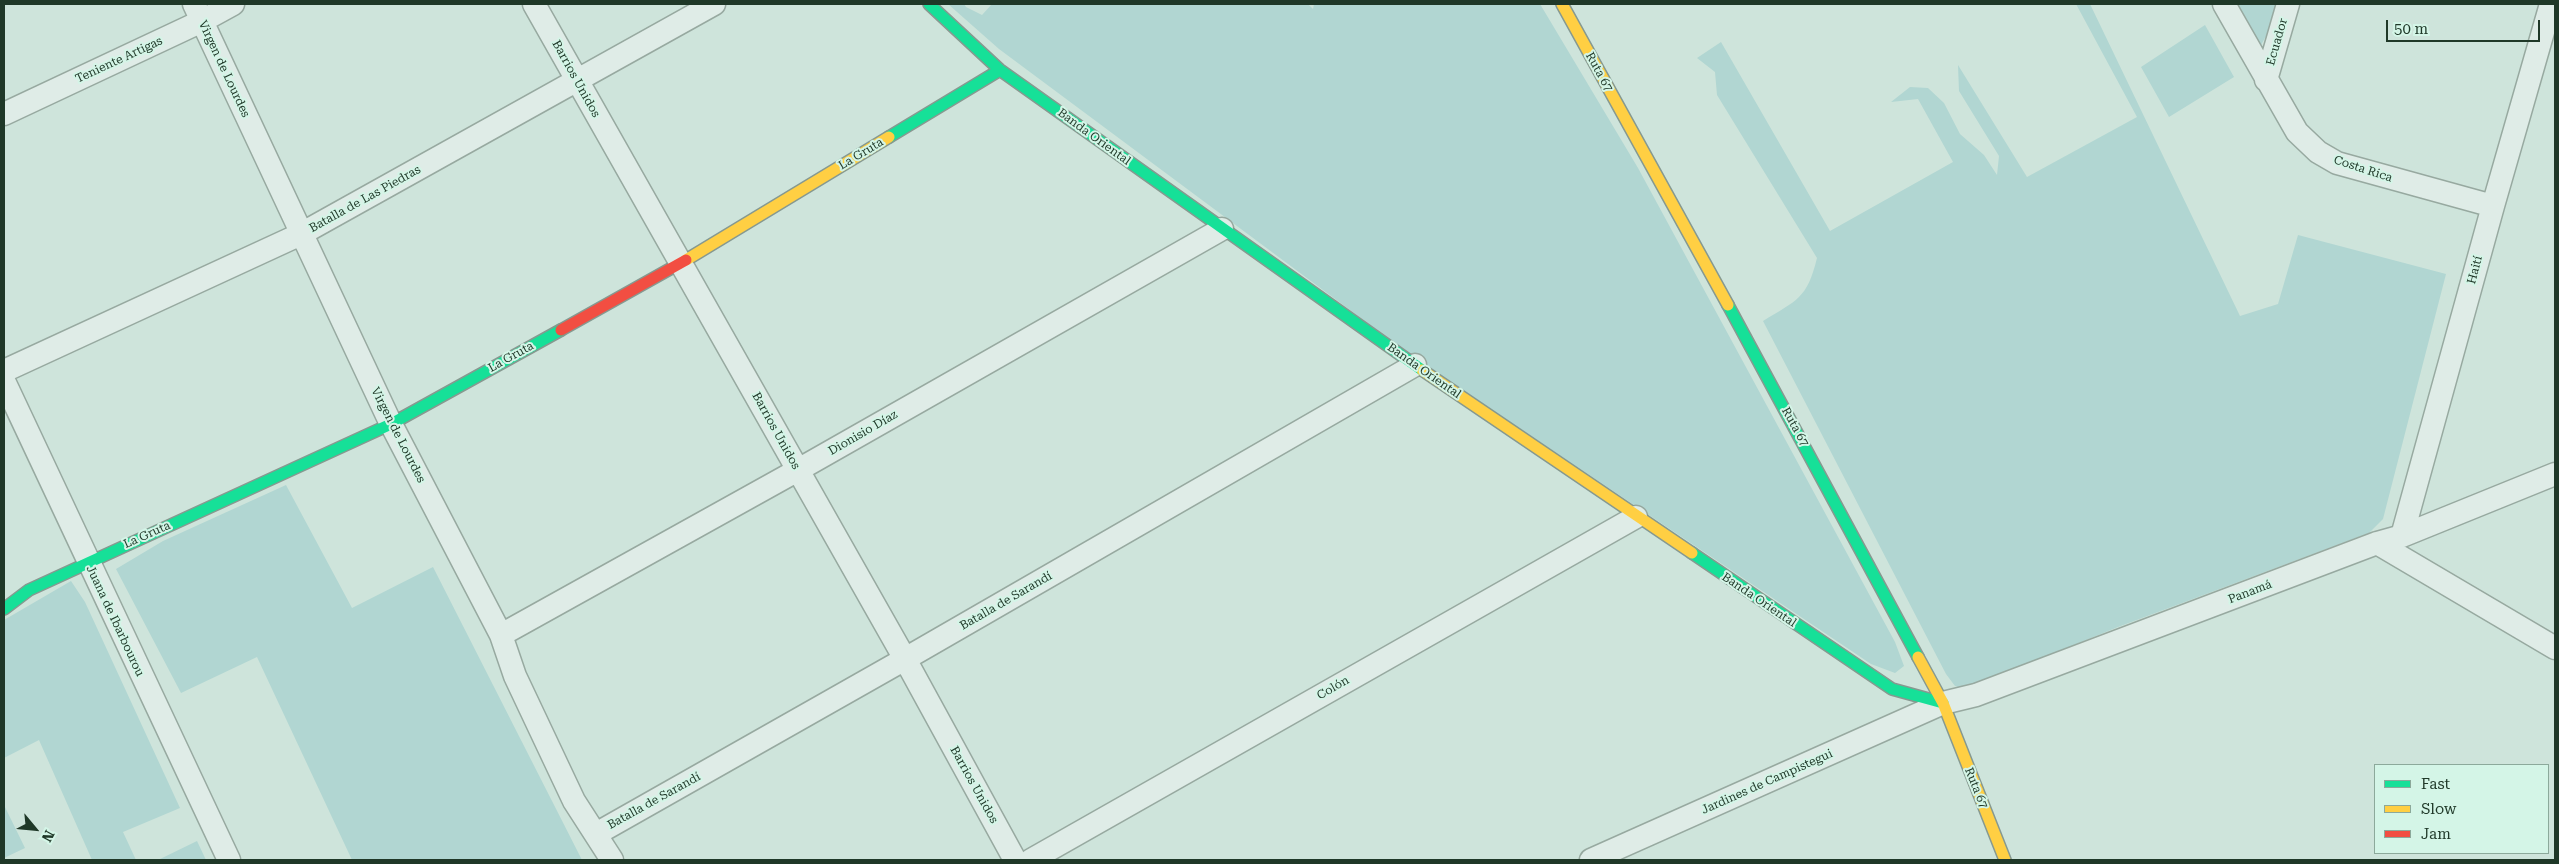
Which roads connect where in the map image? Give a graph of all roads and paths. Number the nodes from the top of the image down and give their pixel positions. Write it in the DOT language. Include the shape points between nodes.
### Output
graph roads {
  1 [pos="233,4"];
  2 [pos="534,4"];
  3 [pos="714,4"];
  4 [pos="929,4"];
  5 [pos="1562,4"];
  6 [pos="2224,4"];
  7 [pos="2288,4"];
  8 [pos="2551,4"];
  9 [pos="198,12"];
  10 [pos="1000,70"];
  11 [pos="2266,80"];
  12 [pos="578,81"];
  13 [pos="4,114"];
  14 [pos="2492,206"];
  15 [pos="1222,229"];
  16 [pos="302,234"];
  17 [pos="681,263"];
  18 [pos="1415,365"];
  19 [pos="4,371"];
  20 [pos="4,381"];
  21 [pos="391,424"];
  22 [pos="798,470"];
  23 [pos="2555,474"];
  24 [pos="1636,516"];
  25 [pos="2402,536"];
  26 [pos="2377,543"];
  27 [pos="87,562"];
  28 [pos="4,609"];
  29 [pos="501,635"];
  30 [pos="2555,648"];
  31 [pos="905,659"];
  32 [pos="1942,704"];
  33 [pos="596,834"];
  34 [pos="229,860"];
  35 [pos="612,860"];
  36 [pos="1015,860"];
  37 [pos="1031,860"];
  38 [pos="1591,860"];
  39 [pos="2006,860"];
  1 -- 9 [label="street, Teniente Artigas"];
  2 -- 12 [label="street, Barrios Unidos"];
  3 -- 12 [label="street, Batalla de Las Piedras"];
  4 -- 10 [label="street, Banda Oriental"];
  5 -- 32 [label="street, Ruta 67" via="1815,464"];
  6 -- 11 [label="street, Costa Rica"];
  7 -- 11 [label="street, Ecuador"];
  8 -- 14 [label="street, Haití"];
  9 -- 13 [label="street, Teniente Artigas"];
  9 -- 16 [label="street, Virgen de Lourdes"];
  10 -- 15 [label="street, Banda Oriental"];
  10 -- 17 [label="street, La Gruta"];
  11 -- 14 [label="street, Costa Rica" via="2297,132 2318,152 2337,163"];
  12 -- 16 [label="street, Batalla de Las Piedras"];
  12 -- 17 [label="street, Barrios Unidos"];
  14 -- 25 [label="street, Haití"];
  15 -- 18 [label="street, Banda Oriental"];
  15 -- 22 [label="street, Dionisio Díaz"];
  16 -- 19 [label="street, Batalla de Las Piedras"];
  16 -- 21 [label="street, Virgen de Lourdes"];
  17 -- 21 [label="street, La Gruta"];
  17 -- 22 [label="street, Barrios Unidos"];
  18 -- 24 [label="street, Banda Oriental"];
  18 -- 31 [label="street, Batalla de Sarandí"];
  20 -- 27 [label="street, Juana de Ibarbourou"];
  21 -- 27 [label="street, La Gruta"];
  21 -- 29 [label="street, Virgen de Lourdes"];
  22 -- 29 [label="street, Dionisio Díaz"];
  22 -- 31 [label="street, Barrios Unidos"];
  23 -- 25 [label="street, Panamá"];
  24 -- 32 [label="street, Banda Oriental" via="1892,689"];
  24 -- 37 [label="street, Colón"];
  25 -- 26 [label="street, Panamá"];
  26 -- 30 [label="street"];
  26 -- 32 [label="street, Panamá" via="1976,695"];
  27 -- 28 [label="street, La Gruta" via="29,590"];
  27 -- 34 [label="street, Juana de Ibarbourou"];
  29 -- 33 [label="street, Virgen de Lourdes" via="516,676 574,802"];
  31 -- 33 [label="street, Batalla de Sarandí"];
  31 -- 36 [label="street, Barrios Unidos"];
  32 -- 38 [label="street, Jardines de Campistegui"];
  32 -- 39 [label="street, Ruta 67"];
  33 -- 35 [label="street, Virgen de Lourdes"];
}
